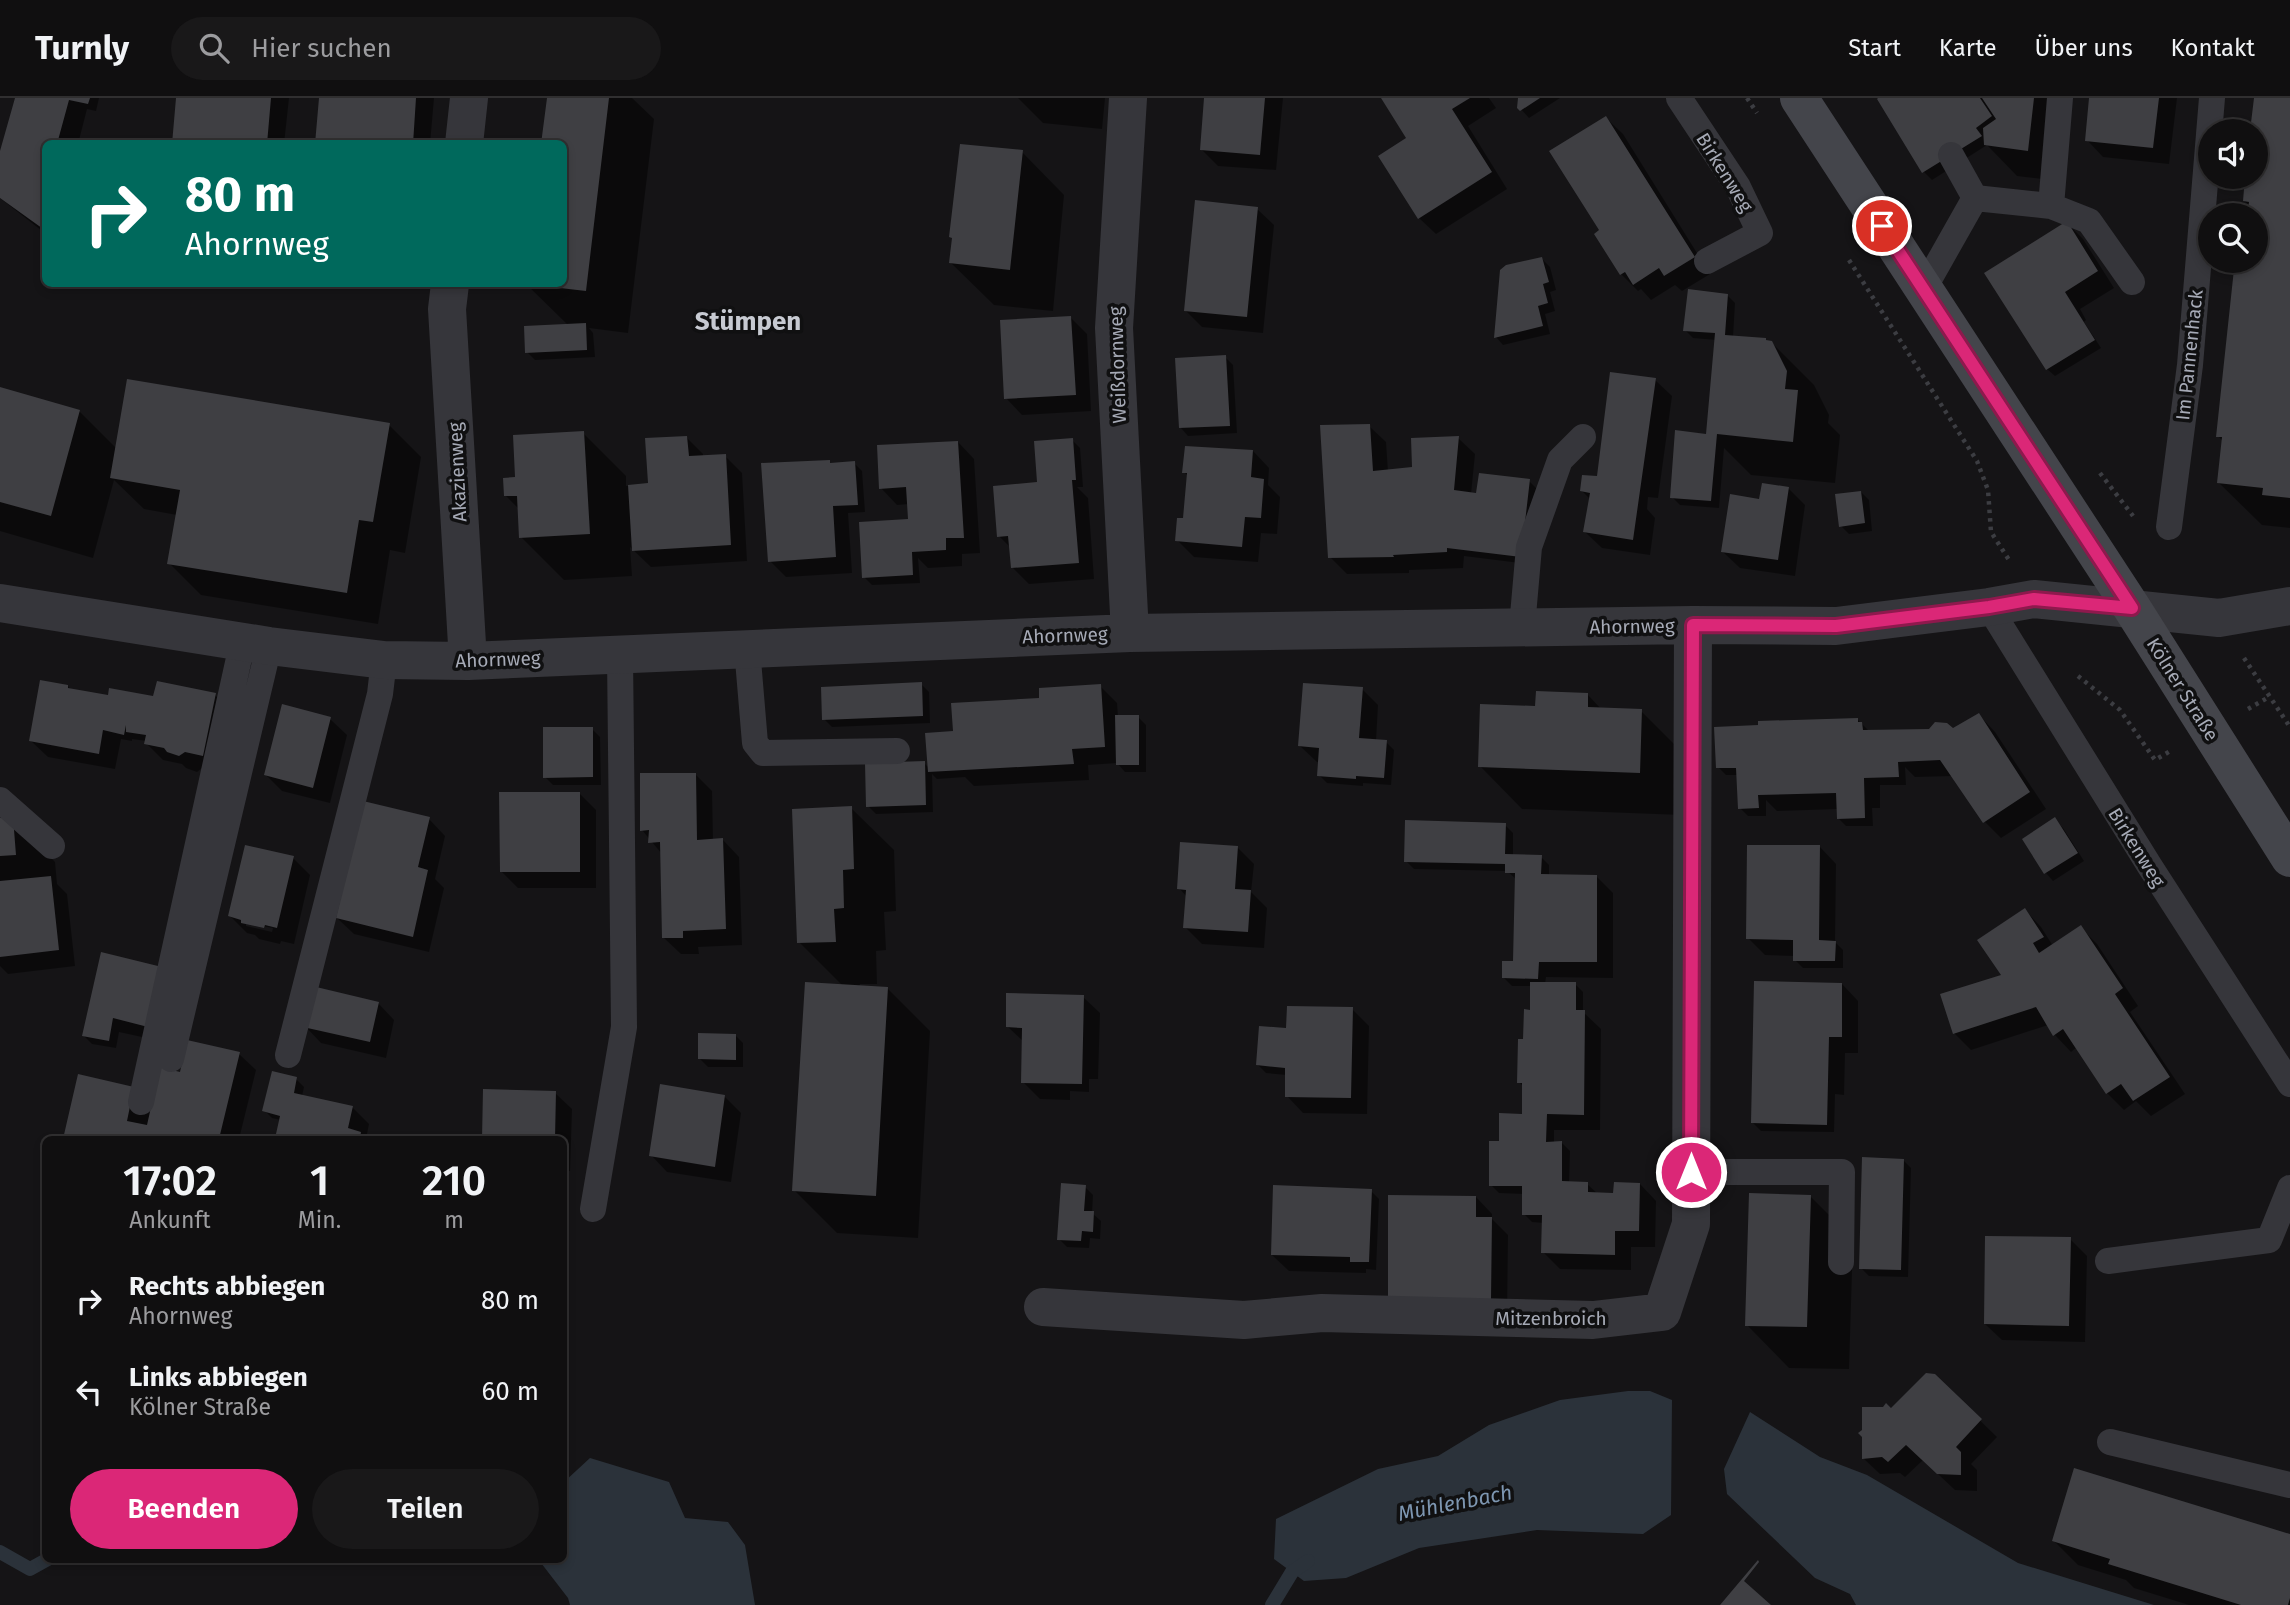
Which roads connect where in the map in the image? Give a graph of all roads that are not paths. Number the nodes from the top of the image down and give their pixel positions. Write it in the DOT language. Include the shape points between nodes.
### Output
graph roads {
  1 [pos="469,98"];
  2 [pos="1128,98"];
  3 [pos="1679,98"];
  4 [pos="1800,98"];
  5 [pos="2060,98"];
  6 [pos="2212,98"];
  7 [pos="464,140"];
  8 [pos="1951,155"];
  9 [pos="1975,198"];
  10 [pos="2051,206"];
  11 [pos="1707,261"];
  12 [pos="2132,282"];
  13 [pos="450,287"];
  14 [pos="1923,290"];
  15 [pos="1583,437"];
  16 [pos="2169,527"];
  17 [pos="0,603"];
  18 [pos="2290,606"];
  19 [pos="1989,607"];
  20 [pos="2132,608"];
  21 [pos="1693,625"];
  22 [pos="1522,628"];
  23 [pos="1130,633"];
  24 [pos="256,643"];
  25 [pos="747,648"];
  26 [pos="620,655"];
  27 [pos="384,660"];
  28 [pos="468,661"];
  29 [pos="897,751"];
  30 [pos="0,800"];
  31 [pos="52,846"];
  32 [pos="2290,858"];
  33 [pos="288,1055"];
  34 [pos="171,1059"];
  35 [pos="2290,1084"];
  36 [pos="141,1102"];
  37 [pos="1691,1172"];
  38 [pos="2290,1188"];
  39 [pos="593,1209"];
  40 [pos="2108,1261"];
  41 [pos="1841,1262"];
  42 [pos="1043,1307"];
  43 [pos="2110,1441"];
  44 [pos="2290,1485"];
  1 -- 7 [label="street"];
  2 -- 23 [label="street, Weißdornweg" via="1114,328"];
  3 -- 11 [label="lane, Birkenweg" via="1738,187 1760,233"];
  4 -- 14 [label="main road, Kölner Straße"];
  5 -- 10 [label="lane"];
  6 -- 16 [label="lane, Im Pannenhack" via="2189,365"];
  8 -- 9 [label="lane"];
  9 -- 10 [label="lane"];
  9 -- 14 [label="lane"];
  10 -- 12 [label="lane" via="2090,221"];
  13 -- 28 [label="street, Akazienweg" via="447,309"];
  14 -- 20 [label="main road, Kölner Straße"];
  15 -- 22 [label="lane" via="1560,460 1529,547"];
  17 -- 24 [label="street, Ahornweg"];
  18 -- 20 [label="street, Ahornweg" via="2219,618"];
  19 -- 20 [label="street, Ahornweg" via="2034,599"];
  19 -- 21 [label="street, Ahornweg" via="1836,626"];
  19 -- 35 [label="lane, Birkenweg"];
  20 -- 32 [label="main road, Kölner Straße"];
  21 -- 22 [label="street, Ahornweg"];
  21 -- 37 [label="street, Mitzenbroich"];
  22 -- 23 [label="street, Ahornweg"];
  23 -- 25 [label="street, Ahornweg"];
  24 -- 27 [label="street, Ahornweg"];
  24 -- 34 [label="lane"];
  24 -- 36 [label="lane"];
  25 -- 26 [label="street, Ahornweg"];
  25 -- 29 [label="lane" via="755,743 763,753"];
  26 -- 28 [label="street, Ahornweg"];
  26 -- 39 [label="lane" via="624,1027"];
  27 -- 28 [label="street, Ahornweg"];
  27 -- 33 [label="lane" via="380,694"];
  30 -- 31 [label="lane"];
  37 -- 41 [label="lane" via="1842,1172"];
  37 -- 42 [label="street, Mitzenbroich" via="1691,1224 1662,1312 1593,1320 1322,1313 1244,1320"];
  38 -- 40 [label="lane" via="2269,1240"];
  43 -- 44 [label="lane"];
}
